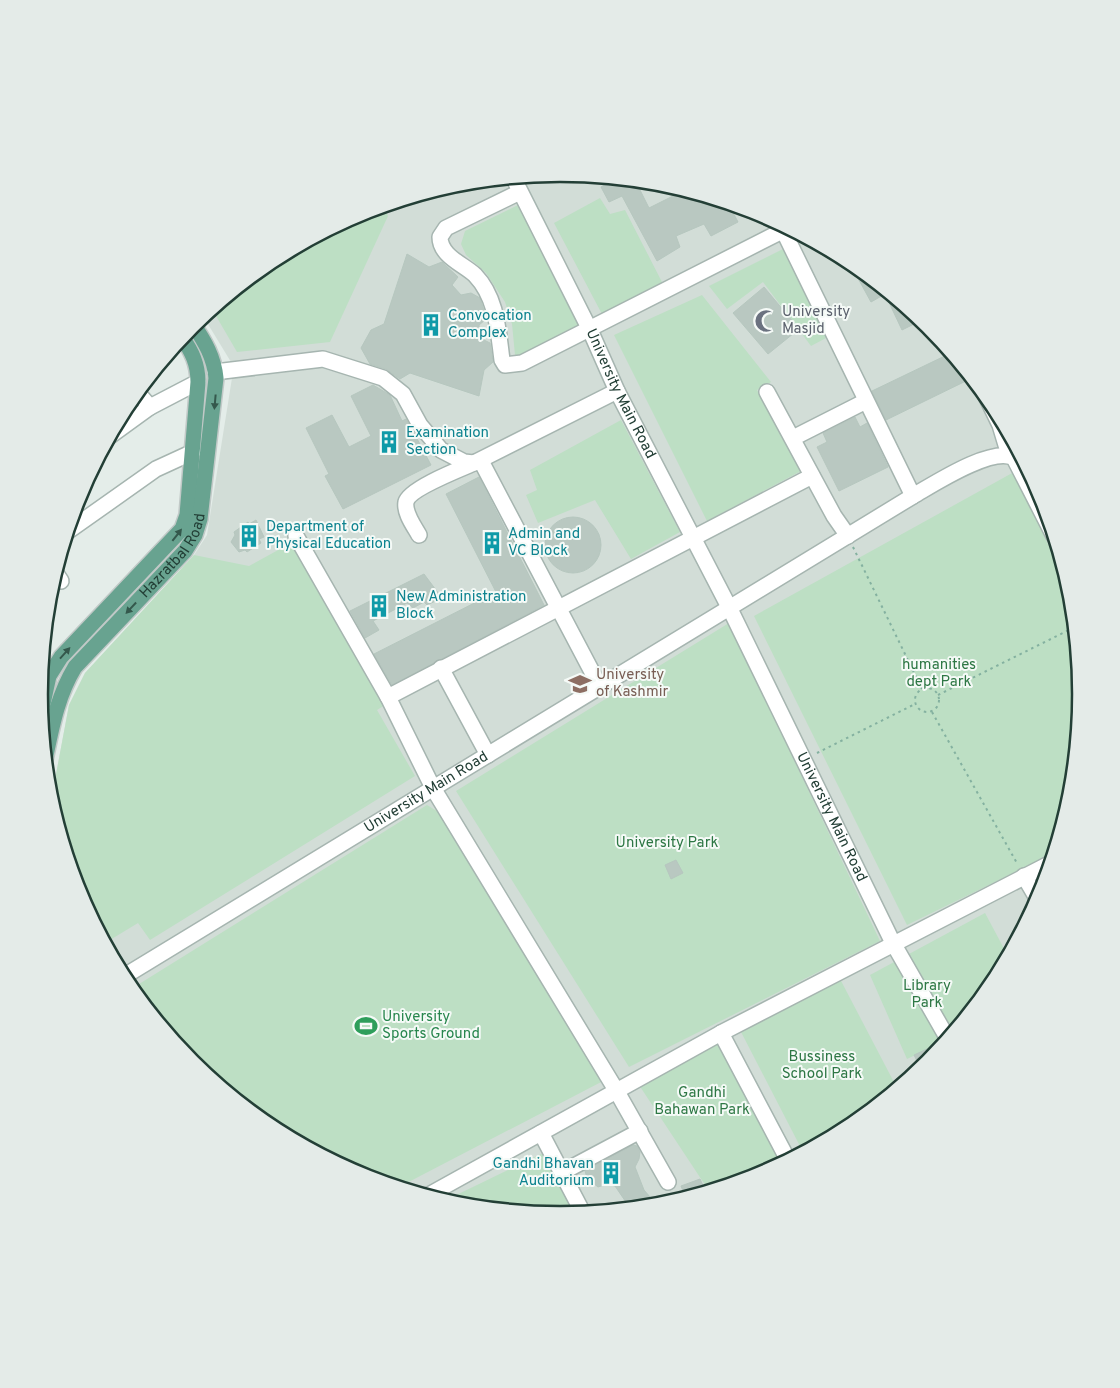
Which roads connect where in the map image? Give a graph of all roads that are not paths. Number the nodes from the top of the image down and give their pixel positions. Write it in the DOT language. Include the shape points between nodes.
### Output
graph roads {
  1 [pos="516,184"];
  2 [pos="520,192"];
  3 [pos="781,232"];
  4 [pos="789,235"];
  5 [pos="590,330"];
  6 [pos="198,332"];
  7 [pos="187,344"];
  8 [pos="216,375"];
  9 [pos="198,382"];
  10 [pos="617,390"];
  11 [pos="767,392"];
  12 [pos="142,398"];
  13 [pos="866,401"];
  14 [pos="150,407"];
  15 [pos="123,426"];
  16 [pos="793,438"];
  17 [pos="1004,438"];
  18 [pos="193,452"];
  19 [pos="1009,455"];
  20 [pos="477,462"];
  21 [pos="1023,473"];
  22 [pos="812,476"];
  23 [pos="913,496"];
  24 [pos="76,525"];
  25 [pos="419,535"];
  26 [pos="296,536"];
  27 [pos="848,536"];
  28 [pos="692,538"];
  29 [pos="556,608"];
  30 [pos="730,609"];
  31 [pos="441,668"];
  32 [pos="48,679"];
  33 [pos="600,687"];
  34 [pos="388,697"];
  35 [pos="50,737"];
  36 [pos="488,755"];
  37 [pos="433,788"];
  38 [pos="1042,867"];
  39 [pos="1024,876"];
  40 [pos="1033,891"];
  41 [pos="893,943"];
  42 [pos="130,973"];
  43 [pos="721,1033"];
  44 [pos="944,1033"];
  45 [pos="616,1090"];
  46 [pos="640,1131"];
  47 [pos="541,1133"];
  48 [pos="785,1155"];
  49 [pos="563,1172"];
  50 [pos="668,1182"];
  51 [pos="435,1191"];
  52 [pos="579,1205"];
  1 -- 2 [label="street, University Main Road"];
  2 -- 5 [label="street, University Main Road"];
  2 -- 5 [label="street" via="446,228 440,237 441,247 476,276 490,296 505,365 522,363"];
  3 -- 5 [label="street"];
  4 -- 13 [label="street"];
  5 -- 10 [label="street, University Main Road"];
  6 -- 8 [label="main road, Hazratbal Road" via="208,346"];
  7 -- 9 [label="main road, Hazratbal Road" via="198,369"];
  8 -- 9 [label="main road"];
  8 -- 20 [label="street" via="323,359 384,378 403,394 420,425 441,450 464,462"];
  8 -- 35 [label="main road, Hazratbal Road, one-way" via="200,519 195,535 185,551 75,667 63,687"];
  9 -- 14 [label="street"];
  9 -- 18 [label="main road, Hazratbal Road"];
  10 -- 20 [label="street"];
  10 -- 28 [label="street, University Main Road"];
  11 -- 16 [label="street"];
  12 -- 14 [label="street"];
  13 -- 16 [label="street"];
  13 -- 23 [label="street"];
  14 -- 15 [label="street"];
  16 -- 22 [label="street"];
  17 -- 19 [label="street"];
  18 -- 24 [label="street" via="156,469"];
  32 -- 18 [label="main road, Hazratbal Road, one-way" via="61,657 182,528 187,515"];
  19 -- 21 [label="street"];
  19 -- 23 [label="street, University Main Road" via="987,457"];
  20 -- 25 [label="street" via="409,496 406,510"];
  20 -- 29 [label="street"];
  22 -- 27 [label="street"];
  22 -- 28 [label="street"];
  23 -- 27 [label="street, University Main Road"];
  26 -- 34 [label="street"];
  27 -- 30 [label="street, University Main Road"];
  28 -- 29 [label="street"];
  28 -- 30 [label="street, University Main Road"];
  29 -- 31 [label="street"];
  29 -- 33 [label="street"];
  30 -- 33 [label="street, University Main Road"];
  30 -- 41 [label="street, University Main Road"];
  31 -- 34 [label="street"];
  31 -- 36 [label="street"];
  33 -- 36 [label="street, University Main Road"];
  34 -- 37 [label="street"];
  36 -- 37 [label="street, University Main Road"];
  37 -- 42 [label="street, University Main Road"];
  37 -- 45 [label="street"];
  38 -- 39 [label="street"];
  39 -- 40 [label="street"];
  39 -- 41 [label="street"];
  41 -- 43 [label="street"];
  41 -- 44 [label="street, University Main Road"];
  43 -- 45 [label="street"];
  43 -- 48 [label="street"];
  45 -- 46 [label="street"];
  45 -- 47 [label="street"];
  46 -- 49 [label="street"];
  46 -- 50 [label="street"];
  47 -- 49 [label="street"];
  47 -- 51 [label="street"];
  49 -- 52 [label="street"];
}
